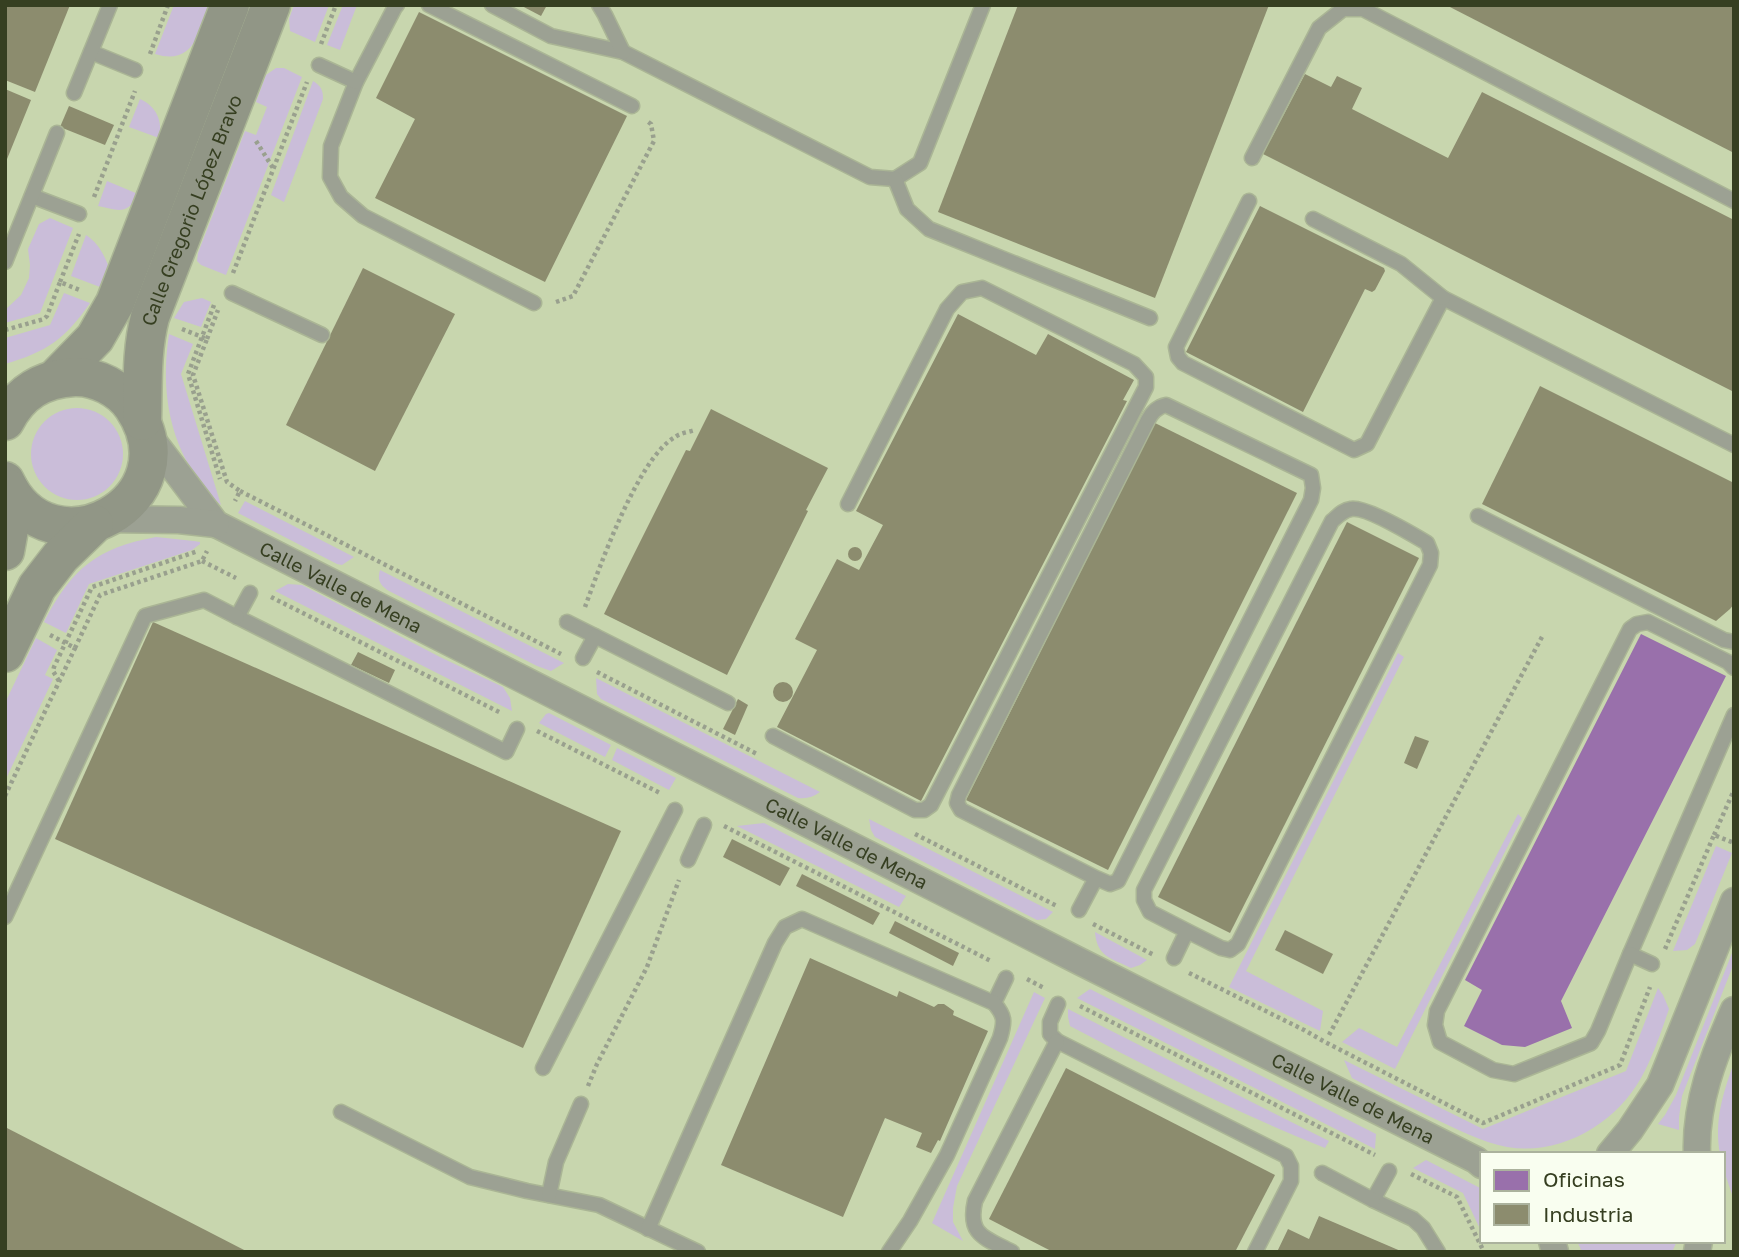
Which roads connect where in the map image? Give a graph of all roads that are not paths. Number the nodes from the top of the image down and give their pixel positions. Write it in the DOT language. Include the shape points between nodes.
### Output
graph roads {
  1 [pos="110,5"];
  2 [pos="230,5"];
  3 [pos="271,5"];
  4 [pos="397,5"];
  5 [pos="429,5"];
  6 [pos="492,5"];
  7 [pos="599,5"];
  8 [pos="983,5"];
  9 [pos="623,51"];
  10 [pos="91,52"];
  11 [pos="316,63"];
  12 [pos="140,72"];
  13 [pos="356,82"];
  14 [pos="74,93"];
  15 [pos="632,106"];
  16 [pos="57,133"];
  17 [pos="1252,158"];
  18 [pos="895,179"];
  19 [pos="32,196"];
  20 [pos="1249,201"];
  21 [pos="1734,201"];
  22 [pos="85,210"];
  23 [pos="1313,219"];
  24 [pos="5,262"];
  25 [pos="228,291"];
  26 [pos="1443,298"];
  27 [pos="534,303"];
  28 [pos="1150,318"];
  29 [pos="322,335"];
  30 [pos="31,384"];
  31 [pos="5,421"];
  32 [pos="144,427"];
  33 [pos="1734,445"];
  34 [pos="7,485"];
  35 [pos="848,504"];
  36 [pos="1478,516"];
  37 [pos="100,521"];
  38 [pos="216,524"];
  39 [pos="5,551"];
  40 [pos="252,589"];
  41 [pos="237,617"];
  42 [pos="572,624"];
  43 [pos="595,636"];
  44 [pos="1734,642"];
  45 [pos="5,653"];
  46 [pos="583,658"];
  47 [pos="1734,668"];
  48 [pos="728,703"];
  49 [pos="1734,715"];
  50 [pos="523,728"];
  51 [pos="773,736"];
  52 [pos="675,810"];
  53 [pos="704,825"];
  54 [pos="688,860"];
  55 [pos="1096,878"];
  56 [pos="1734,901"];
  57 [pos="1079,910"];
  58 [pos="5,917"];
  59 [pos="1187,931"];
  60 [pos="1630,954"];
  61 [pos="1174,958"];
  62 [pos="1652,964"];
  63 [pos="1006,978"];
  64 [pos="994,1003"];
  65 [pos="1058,1004"];
  66 [pos="1734,1010"];
  67 [pos="1057,1041"];
  68 [pos="543,1068"];
  69 [pos="581,1104"];
  70 [pos="341,1112"];
  71 [pos="1612,1152"];
  72 [pos="1697,1152"];
  73 [pos="1480,1162"];
  74 [pos="1396,1170"];
  75 [pos="1322,1173"];
  76 [pos="549,1195"];
  77 [pos="1373,1200"];
  78 [pos="648,1229"];
  79 [pos="698,1252"];
  80 [pos="889,1252"];
  81 [pos="1012,1252"];
  82 [pos="1255,1252"];
  83 [pos="1438,1252"];
  1 -- 10 [label="lane"];
  2 -- 30 [label="main road, Calle Gregorio López Bravo" via="115,303 95,338"];
  3 -- 32 [label="main road, Calle Gregorio López Bravo" via="150,317 143,356"];
  4 -- 13 [label="lane"];
  5 -- 15 [label="lane"];
  6 -- 9 [label="lane" via="551,36"];
  7 -- 9 [label="lane"];
  8 -- 18 [label="lane" via="920,163"];
  9 -- 18 [label="lane" via="870,177"];
  10 -- 12 [label="lane"];
  10 -- 14 [label="lane"];
  11 -- 13 [label="lane"];
  13 -- 27 [label="lane" via="331,146 330,177 341,197 363,216"];
  16 -- 19 [label="lane"];
  17 -- 21 [label="lane" via="1319,28 1343,9 1363,9"];
  18 -- 28 [label="lane" via="907,209 929,229"];
  19 -- 22 [label="lane"];
  19 -- 24 [label="lane"];
  20 -- 26 [label="lane" via="1176,347 1178,357 1341,444 1354,450 1367,444"];
  23 -- 26 [label="lane" via="1401,264"];
  25 -- 29 [label="lane"];
  26 -- 33 [label="lane"];
  30 -- 31 [label="main road, Calle Gregorio López Bravo"];
  30 -- 32 [label="main road" via="82,377 106,384 128,399"];
  32 -- 37 [label="main road, Calle Gregorio López Bravo" via="149,452 142,483 122,509"];
  32 -- 38 [label="street, Calle Valle de Mena"];
  34 -- 37 [label="main road" via="16,500 38,518 65,526"];
  34 -- 39 [label="main road"];
  35 -- 51 [label="lane" via="947,310 962,292 982,288 1134,365 1146,377 1146,387 931,805 915,810 854,786"];
  36 -- 44 [label="lane"];
  37 -- 38 [label="street, Calle Valle de Mena"];
  37 -- 45 [label="main road" via="61,555 37,587"];
  38 -- 73 [label="street, Calle Valle de Mena"];
  40 -- 41 [label="lane"];
  41 -- 50 [label="lane" via="506,752"];
  41 -- 58 [label="lane" via="204,600 145,616"];
  42 -- 43 [label="lane"];
  43 -- 46 [label="lane"];
  43 -- 48 [label="lane"];
  47 -- 60 [label="lane" via="1648,622 1630,629 1437,1011 1440,1042 1493,1070 1514,1074 1591,1043"];
  49 -- 60 [label="lane"];
  52 -- 68 [label="lane"];
  53 -- 54 [label="lane"];
  55 -- 55 [label="lane" via="1110,884 1118,881 1311,500 1313,488 1311,475 1166,405 1148,420 957,803 961,810"];
  55 -- 57 [label="lane"];
  56 -- 71 [label="street" via="1660,1085"];
  59 -- 59 [label="lane" via="1221,948 1230,950 1238,944 1430,565 1427,542 1364,509 1352,508 1332,521 1144,890 1150,912"];
  59 -- 61 [label="lane"];
  60 -- 62 [label="lane"];
  63 -- 64 [label="lane"];
  64 -- 78 [label="lane" via="802,919 785,927"];
  64 -- 80 [label="lane" via="1004,1023 1000,1038 947,1155"];
  65 -- 67 [label="lane" via="1050,1034"];
  66 -- 72 [label="street" via="1709,1071 1696,1132"];
  67 -- 81 [label="lane" via="972,1213 972,1223 981,1236"];
  67 -- 82 [label="lane" via="1286,1156 1291,1181"];
  69 -- 76 [label="lane" via="556,1162"];
  70 -- 76 [label="lane" via="470,1177"];
  74 -- 77 [label="lane"];
  75 -- 77 [label="lane"];
  76 -- 78 [label="lane" via="599,1205"];
  77 -- 83 [label="lane" via="1413,1219"];
  78 -- 79 [label="lane"];
}
